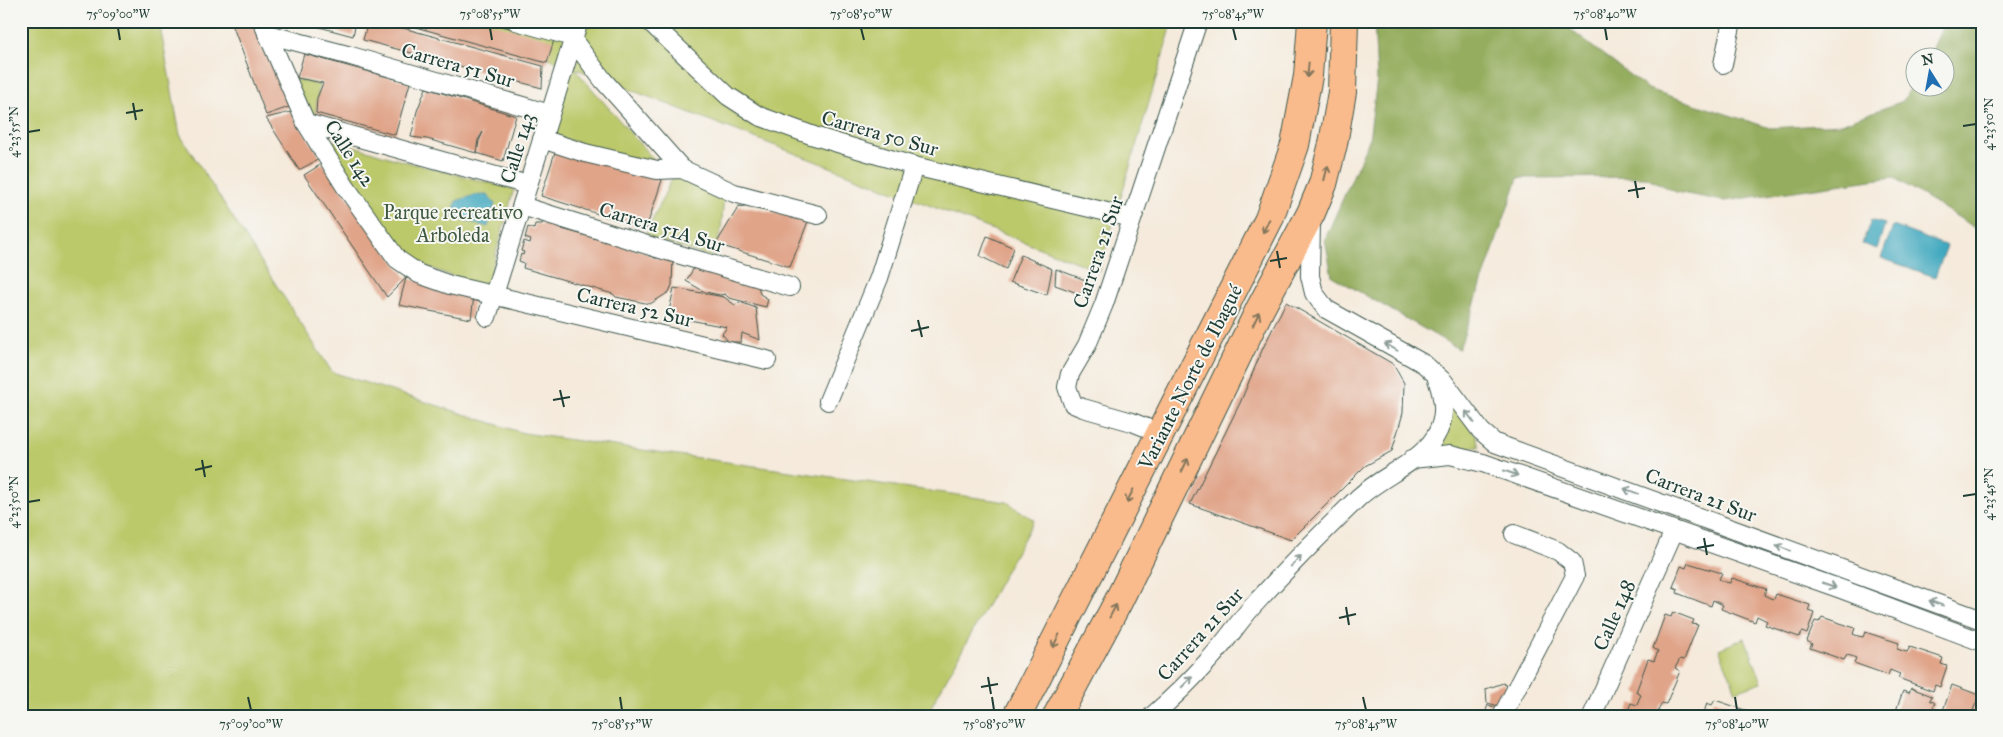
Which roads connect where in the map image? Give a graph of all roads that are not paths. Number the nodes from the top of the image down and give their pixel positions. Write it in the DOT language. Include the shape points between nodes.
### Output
graph roads {
  1 [pos="516,21"];
  2 [pos="579,21"];
  3 [pos="649,21"];
  4 [pos="1198,21"];
  5 [pos="1312,21"];
  6 [pos="1344,21"];
  7 [pos="1732,21"];
  8 [pos="265,28"];
  9 [pos="574,40"];
  10 [pos="1723,64"];
  11 [pos="550,114"];
  12 [pos="306,123"];
  13 [pos="542,140"];
  14 [pos="914,166"];
  15 [pos="682,169"];
  16 [pos="528,184"];
  17 [pos="522,206"];
  18 [pos="1311,213"];
  19 [pos="818,216"];
  20 [pos="1132,218"];
  21 [pos="790,287"];
  22 [pos="494,295"];
  23 [pos="487,316"];
  24 [pos="767,360"];
  25 [pos="1433,372"];
  26 [pos="828,401"];
  27 [pos="1162,434"];
  28 [pos="1495,443"];
  29 [pos="1412,459"];
  30 [pos="1483,464"];
  31 [pos="1674,531"];
  32 [pos="1514,534"];
  33 [pos="1752,536"];
  34 [pos="1747,556"];
  35 [pos="1982,620"];
  36 [pos="1982,642"];
  37 [pos="1017,716"];
  38 [pos="1058,716"];
  39 [pos="1152,716"];
  40 [pos="1502,716"];
  41 [pos="1592,716"];
  1 -- 9 [label="street"];
  2 -- 9 [label="street, Calle 143"];
  3 -- 14 [label="street, Carrera 50 Sur" via="728,96 759,116"];
  4 -- 20 [label="street, Carrera 21 Sur"];
  5 -- 27 [label="highway, Variante Norte de Ibagué, one-way" via="1308,76 1295,145 1270,219"];
  18 -- 6 [label="highway, Variante Norte de Ibagué, one-way" via="1323,184 1342,92"];
  7 -- 10 [label="street"];
  8 -- 11 [label="street, Carrera 51 Sur"];
  8 -- 12 [label="street, Calle 142"];
  9 -- 11 [label="street, Calle 143"];
  9 -- 15 [label="street" via="603,80"];
  11 -- 13 [label="street, Calle 143"];
  12 -- 16 [label="street"];
  12 -- 22 [label="street, Calle 142" via="345,186 397,259 419,274"];
  13 -- 15 [label="street" via="657,170"];
  13 -- 16 [label="street, Calle 143"];
  14 -- 20 [label="street, Carrera 50 Sur"];
  14 -- 26 [label="street" via="880,278"];
  15 -- 19 [label="street" via="734,193"];
  16 -- 17 [label="street, Calle 143"];
  17 -- 21 [label="street, Carrera 51A Sur"];
  17 -- 22 [label="street, Calle 143"];
  25 -- 18 [label="street, Carrera 21 Sur, one-way" via="1326,309 1314,293 1310,276"];
  38 -- 18 [label="highway, Variante Norte de Ibagué, one-way"];
  20 -- 27 [label="street, Carrera 21 Sur" via="1104,304 1087,345 1070,374 1067,387 1073,404"];
  22 -- 23 [label="street, Calle 143"];
  22 -- 24 [label="street, Carrera 52 Sur"];
  28 -- 25 [label="street, Carrera 21 Sur, one-way" via="1481,431"];
  25 -- 29 [label="street, Carrera 21 Sur" via="1443,396 1441,426 1427,446"];
  27 -- 37 [label="highway, Variante Norte de Ibagué, one-way"];
  28 -- 30 [label="street"];
  33 -- 28 [label="street, Carrera 21 Sur, one-way"];
  29 -- 30 [label="street, Carrera 21 Sur" via="1450,456"];
  39 -- 29 [label="street, Carrera 21 Sur, one-way" via="1209,660 1252,607 1316,539 1369,488"];
  30 -- 31 [label="street, Carrera 21 Sur, one-way"];
  31 -- 34 [label="street, Carrera 21 Sur"];
  31 -- 41 [label="street, Calle 148"];
  32 -- 40 [label="street" via="1558,551 1572,562 1575,576"];
  33 -- 34 [label="street"];
  35 -- 33 [label="street, Carrera 21 Sur, one-way"];
  34 -- 36 [label="street, Carrera 21 Sur, one-way"];
}
